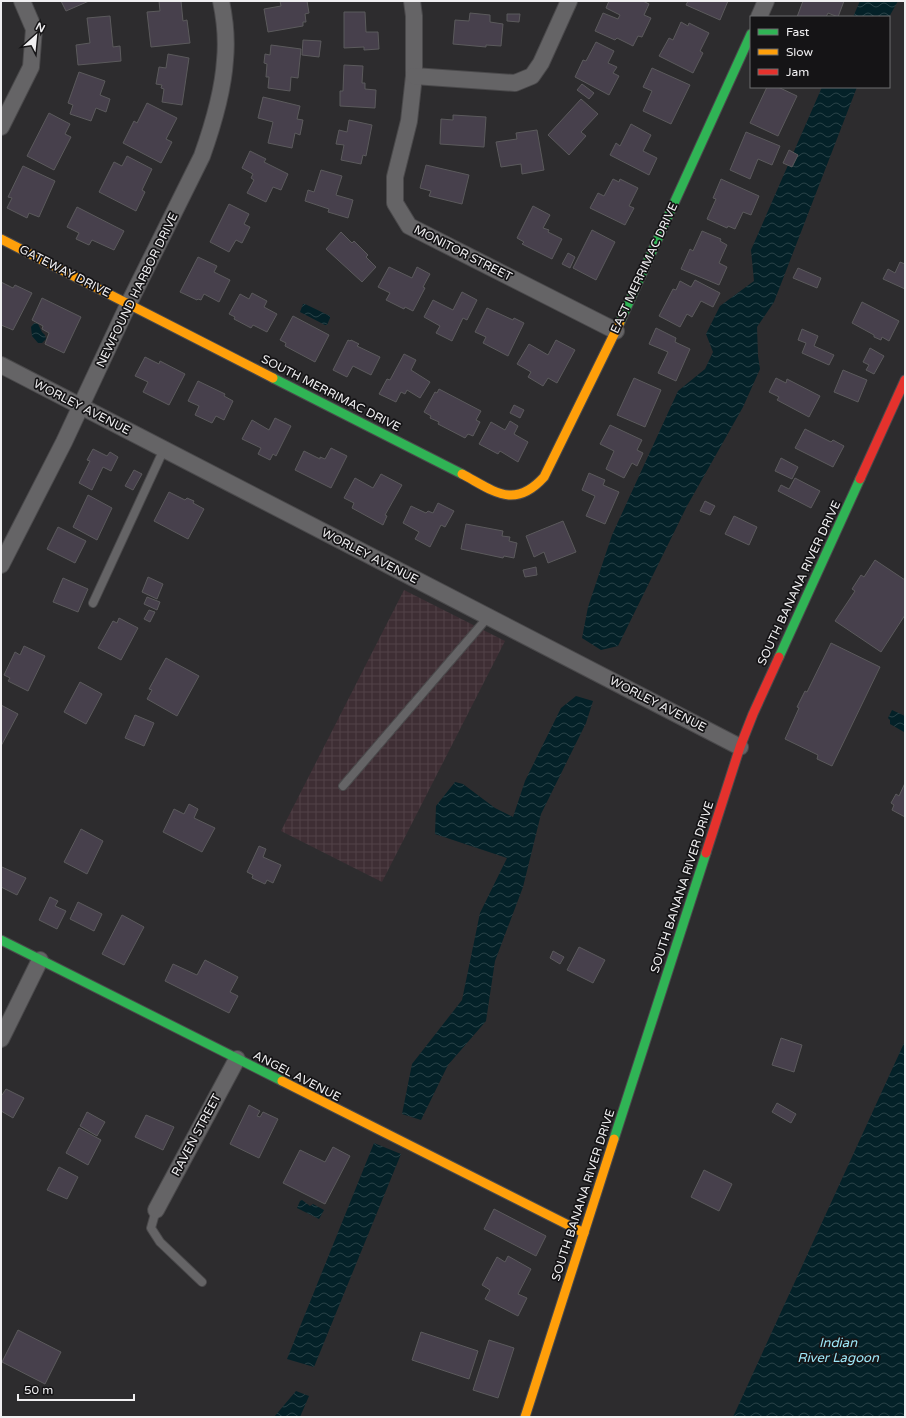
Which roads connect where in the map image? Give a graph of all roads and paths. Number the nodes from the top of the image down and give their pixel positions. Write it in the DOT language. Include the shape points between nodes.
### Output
graph roads {
  1 [pos="22,1"];
  2 [pos="222,1"];
  3 [pos="412,1"];
  4 [pos="569,1"];
  5 [pos="766,1"];
  6 [pos="759,16"];
  7 [pos="750,36"];
  8 [pos="414,76"];
  9 [pos="1,127"];
  10 [pos="1,239"];
  11 [pos="129,303"];
  12 [pos="616,331"];
  13 [pos="1,365"];
  14 [pos="905,380"];
  15 [pos="81,406"];
  16 [pos="164,450"];
  17 [pos="524,492"];
  18 [pos="1,565"];
  19 [pos="93,603"];
  20 [pos="488,617"];
  21 [pos="740,747"];
  22 [pos="343,786"];
  23 [pos="1,940"];
  24 [pos="40,960"];
  25 [pos="1,1039"];
  26 [pos="237,1059"];
  27 [pos="156,1210"];
  28 [pos="584,1233"];
  29 [pos="202,1282"];
  30 [pos="525,1417"];
  1 -- 9 [label="street" via="34,29 31,67"];
  2 -- 11 [label="street, NEWFOUND HARBOR DRIVE" via="225,60 211,131 189,184"];
  3 -- 8 [label="street, MONITOR STREET"];
  4 -- 8 [label="street" via="541,63 532,76 515,83"];
  5 -- 6 [label="street"];
  7 -- 12 [label="street, EAST MERRIMAC DRIVE"];
  8 -- 12 [label="street, MONITOR STREET" via="409,120 395,177 395,203 409,226"];
  10 -- 11 [label="street, GATEWAY DRIVE"];
  11 -- 15 [label="street, NEWFOUND HARBOR DRIVE"];
  11 -- 17 [label="street, SOUTH MERRIMAC DRIVE" via="503,495"];
  12 -- 17 [label="street, EAST MERRIMAC DRIVE" via="544,477 536,487"];
  13 -- 15 [label="street, WORLEY AVENUE"];
  14 -- 21 [label="street, SOUTH BANANA RIVER DRIVE"];
  15 -- 16 [label="street, WORLEY AVENUE"];
  15 -- 18 [label="street, NEWFOUND HARBOR DRIVE"];
  16 -- 19 [label="lane"];
  16 -- 20 [label="street, WORLEY AVENUE"];
  20 -- 21 [label="street, WORLEY AVENUE"];
  20 -- 22 [label="lane"];
  21 -- 28 [label="street, SOUTH BANANA RIVER DRIVE"];
  23 -- 24 [label="street, ANGEL AVENUE"];
  24 -- 25 [label="street"];
  24 -- 26 [label="street, ANGEL AVENUE"];
  26 -- 27 [label="street, RAVEN STREET"];
  26 -- 28 [label="street, ANGEL AVENUE"];
  27 -- 29 [label="lane" via="151,1228 160,1242"];
  28 -- 30 [label="street, SOUTH BANANA RIVER DRIVE"];
}
